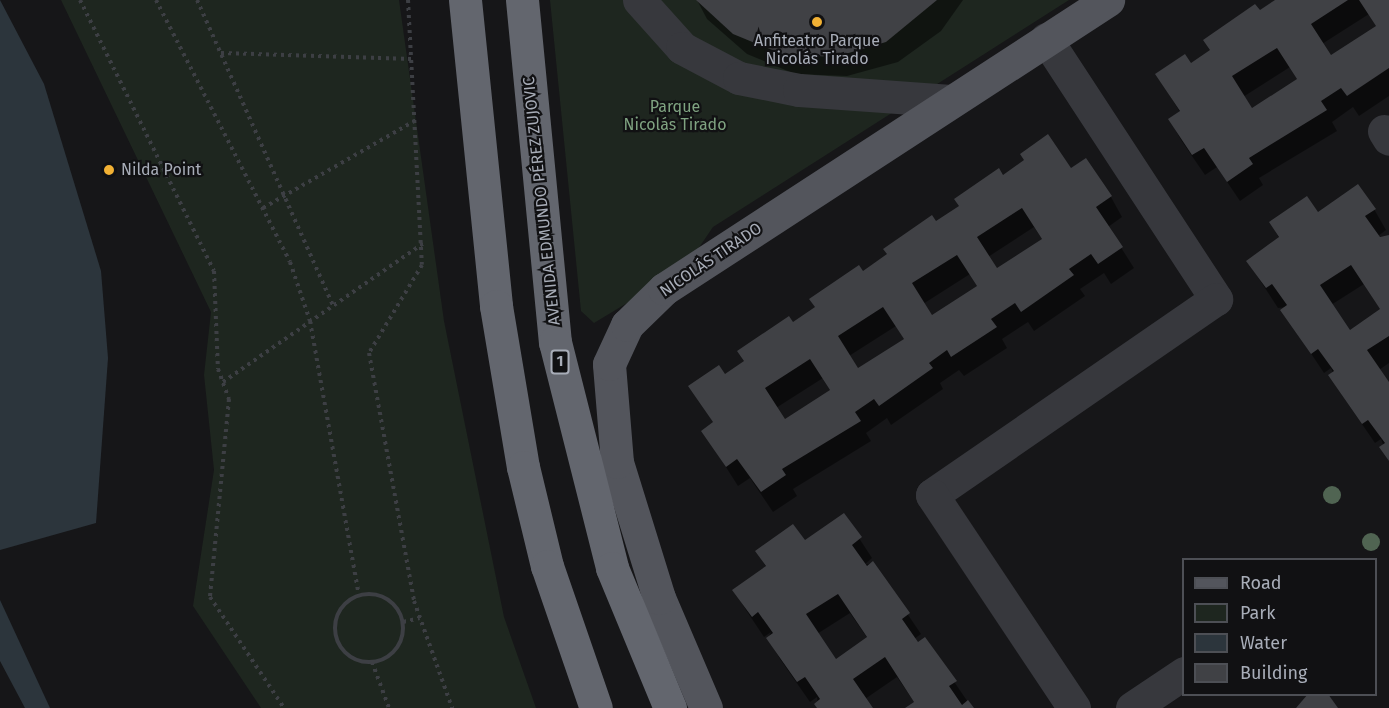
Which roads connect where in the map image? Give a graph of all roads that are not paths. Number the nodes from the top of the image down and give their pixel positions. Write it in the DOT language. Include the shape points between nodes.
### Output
graph roads {
  1 [pos="465,0"];
  2 [pos="522,0"];
  3 [pos="639,0"];
  4 [pos="1108,0"];
  5 [pos="1046,39"];
  6 [pos="951,101"];
  7 [pos="1182,674"];
  8 [pos="596,708"];
  9 [pos="670,708"];
  10 [pos="706,708"];
  11 [pos="1074,708"];
  12 [pos="1132,708"];
  1 -- 8 [label="highway" via="496,306 523,467 547,566"];
  2 -- 9 [label="highway, AVENIDA EDMUNDO PÉREZ ZUJOVIC / 1" via="555,342 612,568"];
  3 -- 6 [label="lane" via="682,48 739,78 799,90"];
  4 -- 5 [label="main road, NICOLÁS TIRADO"];
  5 -- 6 [label="main road, NICOLÁS TIRADO"];
  5 -- 11 [label="lane" via="1216,299 932,495"];
  6 -- 10 [label="main road, NICOLÁS TIRADO" via="664,289 627,325 609,364 617,462 659,598"];
  7 -- 12 [label="lane"];
}
